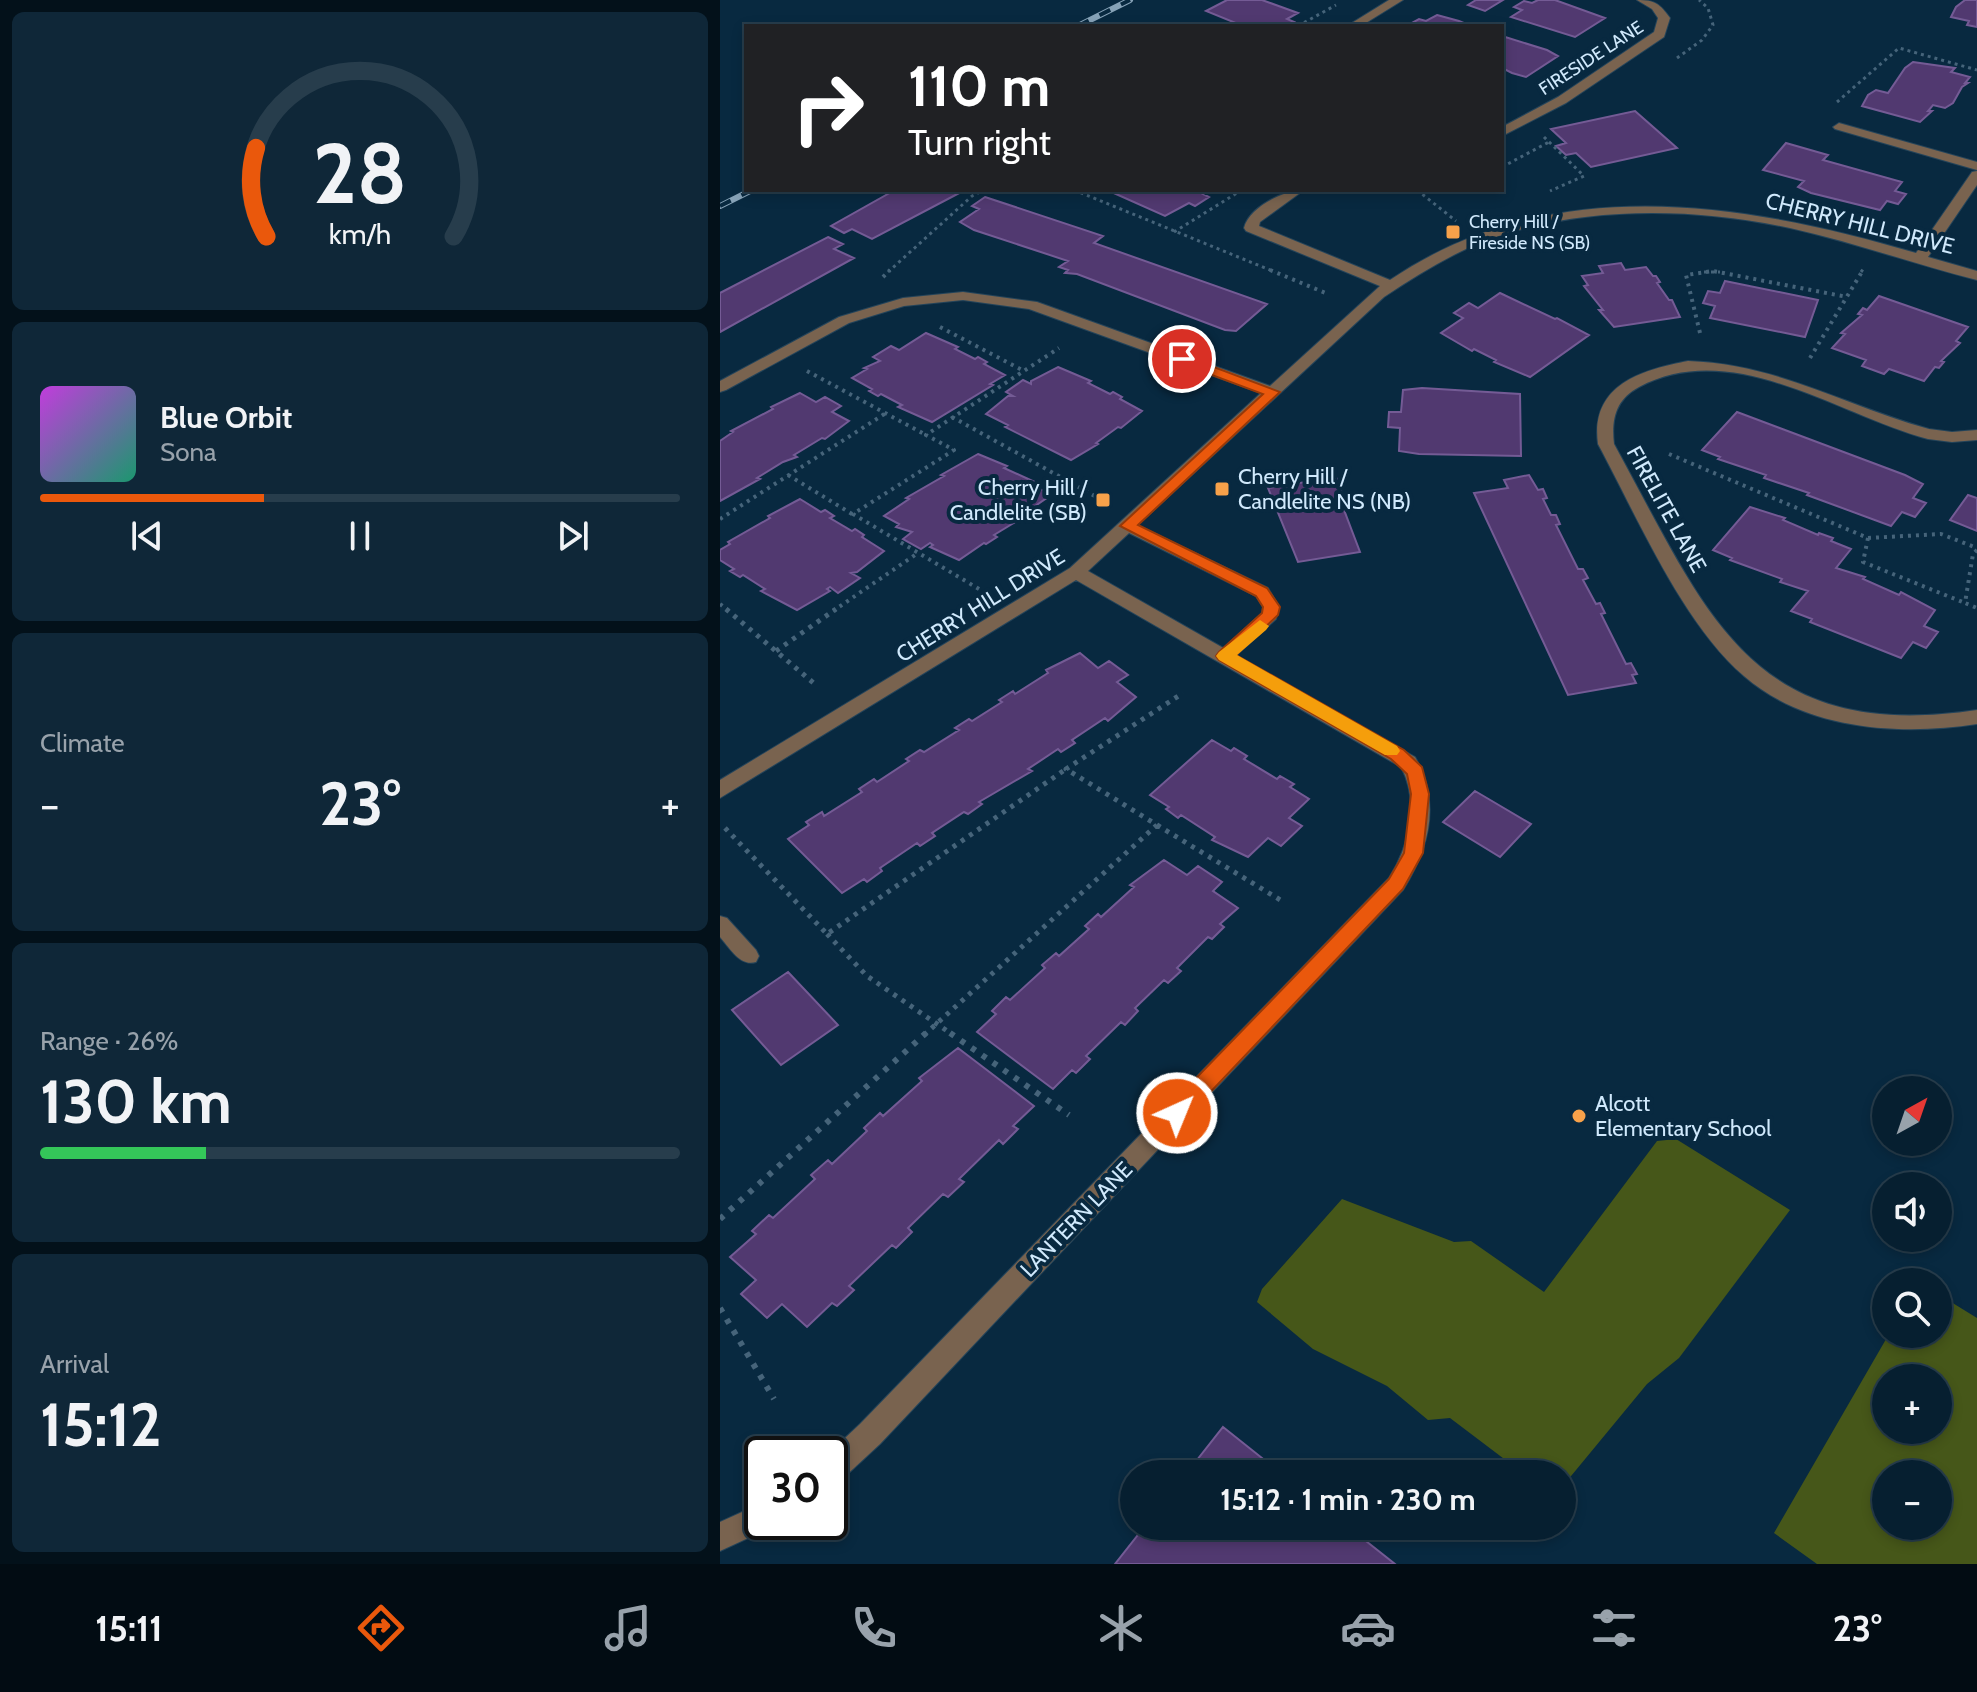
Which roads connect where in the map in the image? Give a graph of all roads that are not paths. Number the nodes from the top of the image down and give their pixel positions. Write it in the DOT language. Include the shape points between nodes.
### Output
graph roads {
  1 [pos="1397,0"];
  2 [pos="1643,0"];
  3 [pos="1356,24"];
  4 [pos="1839,127"];
  5 [pos="1504,131"];
  6 [pos="1977,166"];
  7 [pos="1977,175"];
  8 [pos="1294,192"];
  9 [pos="1919,259"];
  10 [pos="1977,276"];
  11 [pos="1390,285"];
  12 [pos="720,387"];
  13 [pos="1272,392"];
  14 [pos="1977,435"];
  15 [pos="1128,526"];
  16 [pos="1076,572"];
  17 [pos="1225,656"];
  18 [pos="1977,717"];
  19 [pos="720,790"];
  20 [pos="720,924"];
  21 [pos="749,956"];
  22 [pos="848,1453"];
  23 [pos="744,1526"];
  24 [pos="720,1537"];
  1 -- 3 [label="street"];
  2 -- 5 [label="street, FIRESIDE LANE" via="1664,18 1660,34 1572,94"];
  4 -- 6 [label="lane"];
  7 -- 9 [label="street"];
  8 -- 11 [label="street" via="1253,220 1251,228"];
  9 -- 10 [label="street, CHERRY HILL DRIVE"];
  9 -- 11 [label="street, CHERRY HILL DRIVE" via="1761,219 1635,211 1564,218 1489,235 1436,257"];
  11 -- 13 [label="street, CHERRY HILL DRIVE"];
  12 -- 13 [label="street" via="844,320 903,302 963,296 1032,305"];
  13 -- 15 [label="street, CHERRY HILL DRIVE"];
  14 -- 18 [label="street, FIRELITE LANE" via="1927,434 1768,377 1710,366 1663,371 1633,383 1606,411 1603,427 1606,444 1689,592 1729,651 1749,669 1802,701 1863,719 1921,725"];
  15 -- 16 [label="street, CHERRY HILL DRIVE"];
  15 -- 17 [label="lane" via="1269,599 1270,615"];
  16 -- 17 [label="street, LANTERN LANE"];
  16 -- 19 [label="street, CHERRY HILL DRIVE"];
  17 -- 22 [label="street, LANTERN LANE" via="1408,762 1420,794 1417,841 1407,869"];
  20 -- 21 [label="lane"];
  23 -- 24 [label="street"];
}
